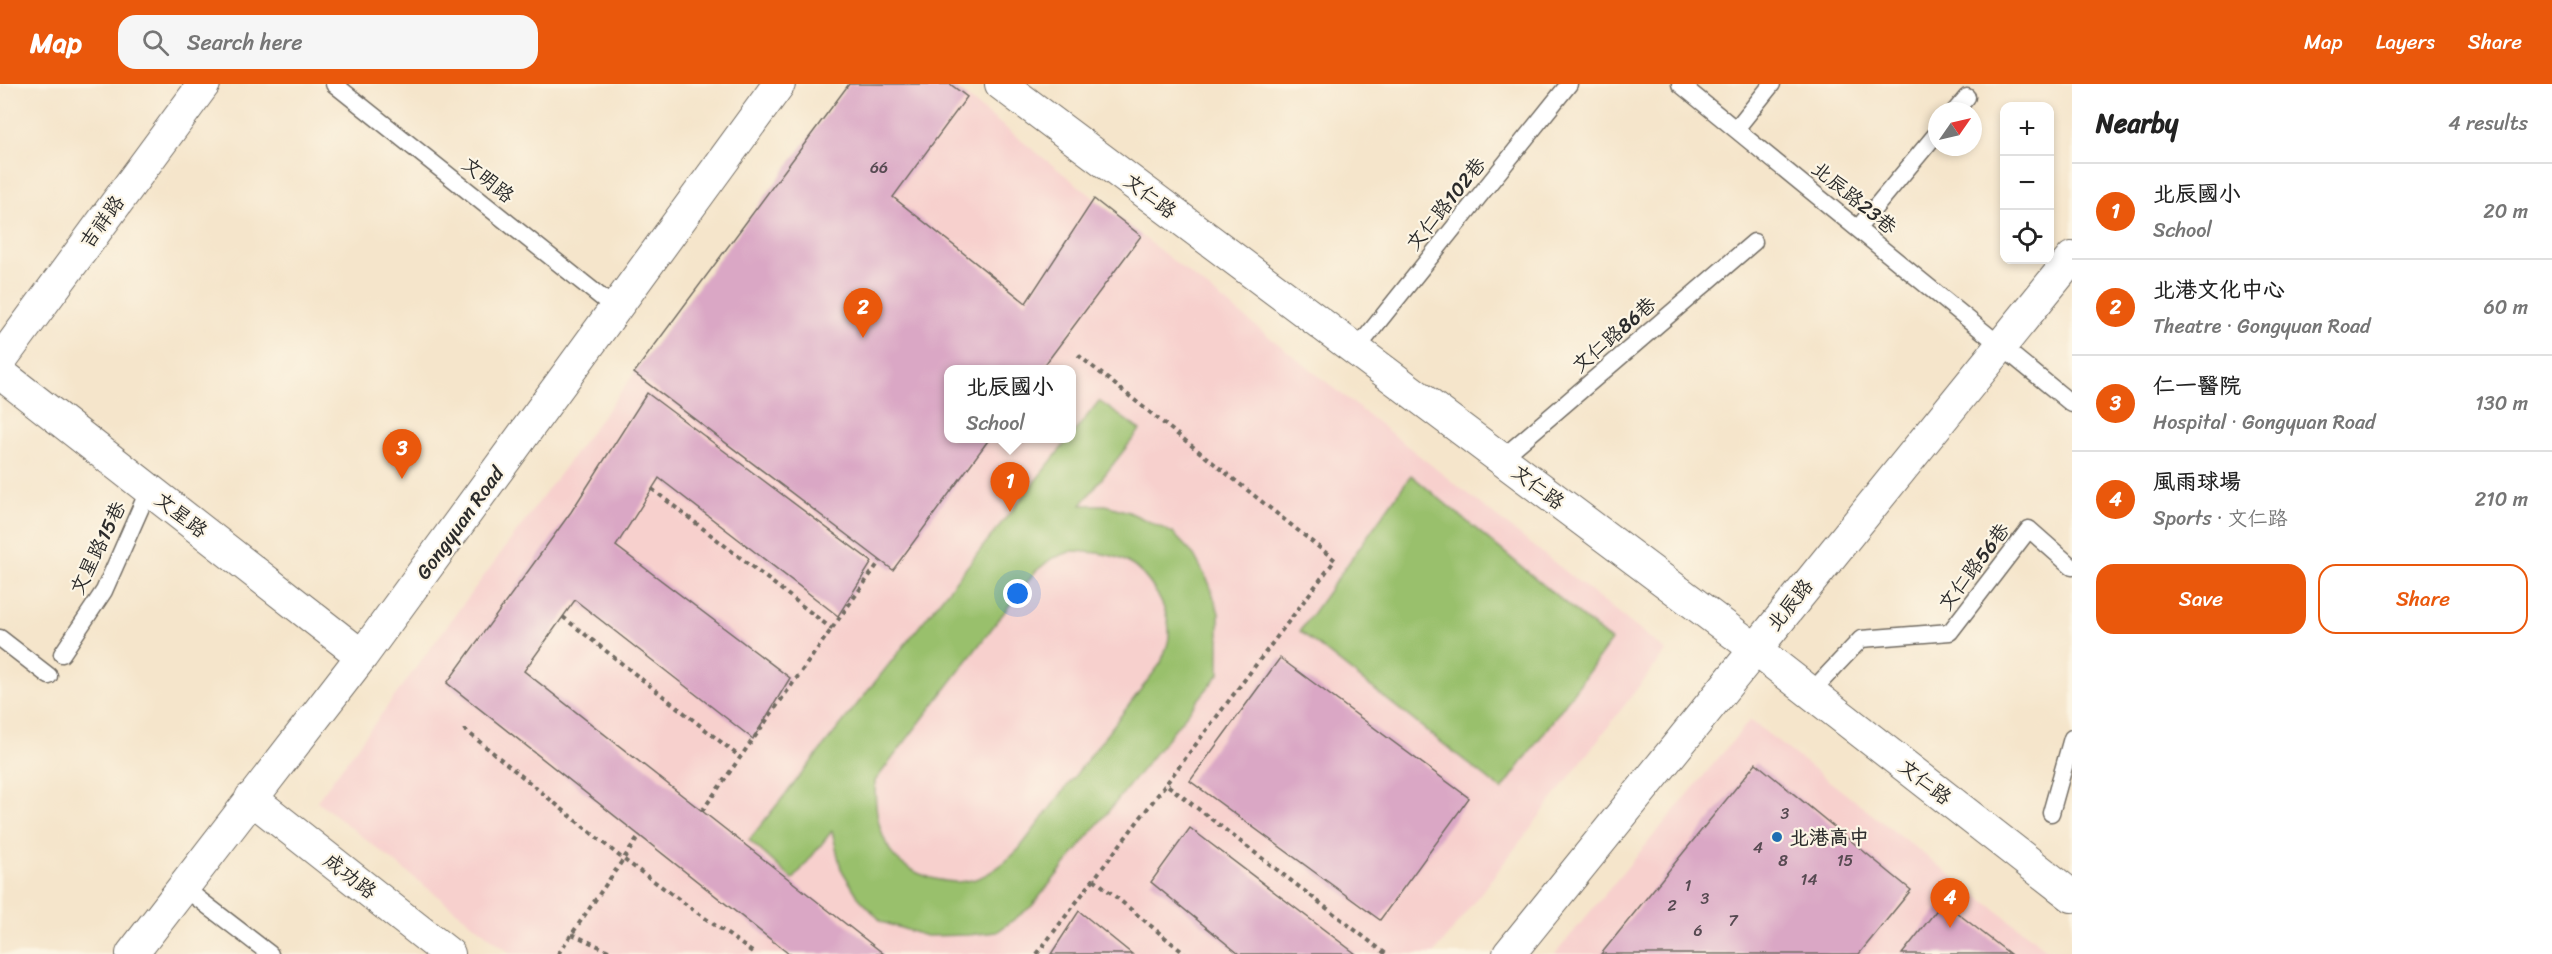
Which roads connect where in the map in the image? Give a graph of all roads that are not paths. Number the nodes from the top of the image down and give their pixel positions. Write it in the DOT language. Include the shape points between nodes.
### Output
graph roads {
  1 [pos="204,84"];
  2 [pos="334,84"];
  3 [pos="778,84"];
  4 [pos="1001,84"];
  5 [pos="1569,84"];
  6 [pos="1680,84"];
  7 [pos="1772,84"];
  8 [pos="1967,97"];
  9 [pos="1963,102"];
  10 [pos="1736,129"];
  11 [pos="1928,144"];
  12 [pos="1858,228"];
  13 [pos="1754,242"];
  14 [pos="2072,258"];
  15 [pos="616,309"];
  16 [pos="2002,345"];
  17 [pos="1355,351"];
  18 [pos="0,361"];
  19 [pos="0,373"];
  20 [pos="2072,404"];
  21 [pos="1501,459"];
  22 [pos="149,489"];
  23 [pos="2072,567"];
  24 [pos="0,639"];
  25 [pos="1755,649"];
  26 [pos="62,654"];
  27 [pos="362,657"];
  28 [pos="49,676"];
  29 [pos="1811,692"];
  30 [pos="2072,738"];
  31 [pos="251,798"];
  32 [pos="2051,813"];
  33 [pos="183,887"];
  34 [pos="2072,896"];
  35 [pos="132,954"];
  36 [pos="270,954"];
  37 [pos="449,954"];
  38 [pos="1509,954"];
  1 -- 18 [label="street, 吉祥路"];
  2 -- 15 [label="lane, 文明路"];
  3 -- 15 [label="street, Gongyuan Road"];
  4 -- 17 [label="street, 文仁路"];
  5 -- 17 [label="lane, 文仁路102巷"];
  6 -- 10 [label="lane, 北辰路23巷"];
  7 -- 10 [label="lane"];
  8 -- 9 [label="lane"];
  10 -- 12 [label="lane, 北辰路23巷"];
  11 -- 12 [label="lane"];
  12 -- 16 [label="lane, 北辰路23巷"];
  13 -- 21 [label="lane, 文仁路86巷"];
  14 -- 16 [label="street, 北辰路"];
  15 -- 27 [label="street, Gongyuan Road"];
  16 -- 20 [label="lane, 北辰路23巷"];
  16 -- 25 [label="street, 北辰路"];
  17 -- 21 [label="street, 文仁路"];
  19 -- 22 [label="street, 文星路"];
  21 -- 25 [label="street, 文仁路"];
  22 -- 26 [label="lane, 文星路15巷" via="104,591"];
  22 -- 27 [label="street, 文星路"];
  23 -- 29 [label="lane, 文仁路56巷" via="2029,529 1950,632 1862,639"];
  24 -- 28 [label="lane"];
  25 -- 29 [label="street, 文仁路"];
  25 -- 38 [label="street, 北辰路"];
  27 -- 31 [label="street, Gongyuan Road"];
  29 -- 34 [label="street, 文仁路"];
  30 -- 32 [label="lane"];
  31 -- 33 [label="street, Gongyuan Road"];
  31 -- 37 [label="street, 成功路"];
  33 -- 35 [label="street, Gongyuan Road"];
  33 -- 36 [label="lane"];
}
